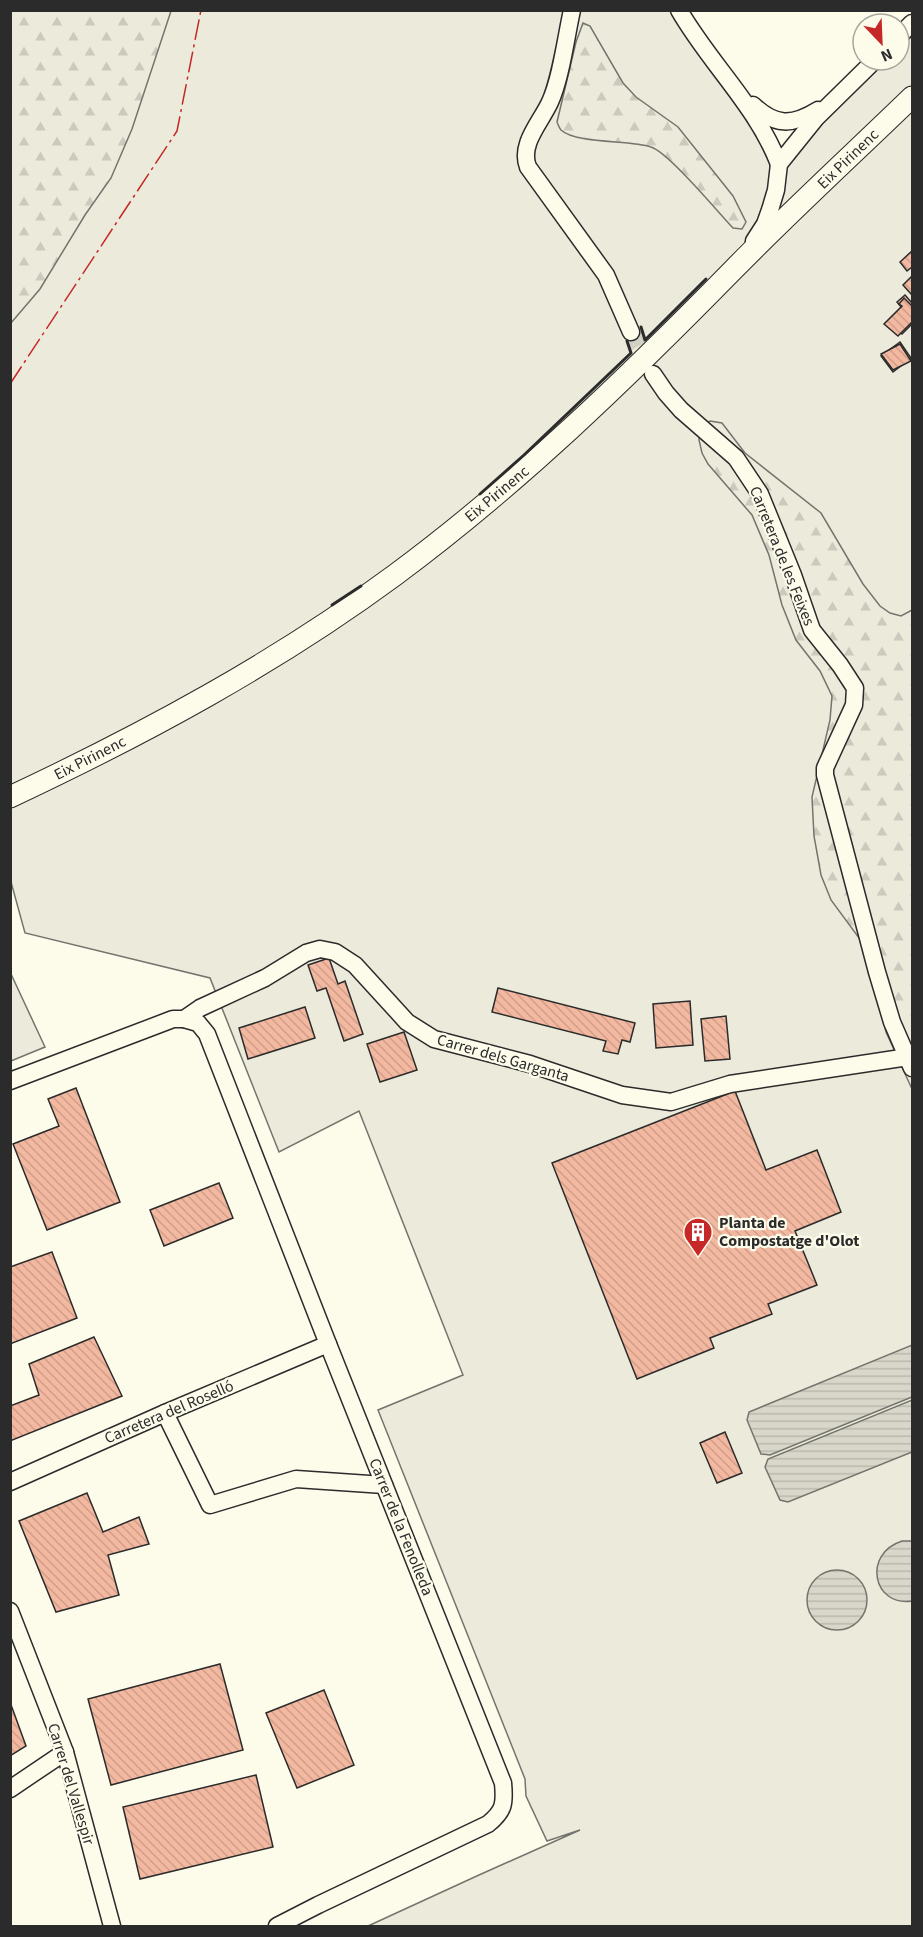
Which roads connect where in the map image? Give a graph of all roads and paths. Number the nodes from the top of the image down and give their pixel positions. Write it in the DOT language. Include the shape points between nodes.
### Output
graph roads {
  1 [pos="572,10"];
  2 [pos="679,10"];
  3 [pos="863,72"];
  4 [pos="844,90"];
  5 [pos="739,92"];
  6 [pos="912,97"];
  7 [pos="779,164"];
  8 [pos="734,269"];
  9 [pos="631,332"];
  10 [pos="653,374"];
  11 [pos="10,797"];
  12 [pos="184,1019"];
  13 [pos="910,1062"];
  14 [pos="10,1081"];
  15 [pos="328,1344"];
  16 [pos="165,1413"];
  17 [pos="10,1482"];
  18 [pos="384,1485"];
  19 [pos="10,1611"];
  20 [pos="65,1752"];
  21 [pos="10,1789"];
  22 [pos="112,1926"];
  23 [pos="277,1926"];
  1 -- 9 [label="street" via="553,96 528,142 525,160 606,275"];
  2 -- 5 [label="street"];
  3 -- 4 [label="street"];
  4 -- 5 [label="street" via="793,122 770,119"];
  4 -- 7 [label="street"];
  5 -- 7 [label="street" via="762,126"];
  6 -- 8 [label="main road, Eix Pirinenc"];
  7 -- 8 [label="street" via="765,224"];
  8 -- 11 [label="main road, Eix Pirinenc" via="541,457 395,575 216,691"];
  10 -- 13 [label="street, Carretera de les Feixes" via="681,410 735,458 760,495 812,630 855,688 854,705 825,775 877,972 892,1022"];
  12 -- 13 [label="street, Carrer dels Garganta" via="320,949 334,952 355,965 407,1022 434,1039 530,1064 622,1095 671,1102 730,1084"];
  12 -- 14 [label="street, Carrer dels Garganta" via="173,1018"];
  12 -- 15 [label="street, Carrer de la Fenolleda" via="198,1023 207,1034"];
  15 -- 16 [label="street, Carretera del Roselló"];
  15 -- 18 [label="street, Carrer de la Fenolleda"];
  16 -- 17 [label="street, Carretera del Roselló"];
  16 -- 18 [label="street" via="210,1505 296,1479"];
  18 -- 23 [label="street, Carrer de la Fenolleda" via="500,1776 505,1800 500,1815 488,1824"];
  19 -- 20 [label="street, Carrer del Vallespir"];
  20 -- 21 [label="street"];
  20 -- 22 [label="street, Carrer del Vallespir"];
}
